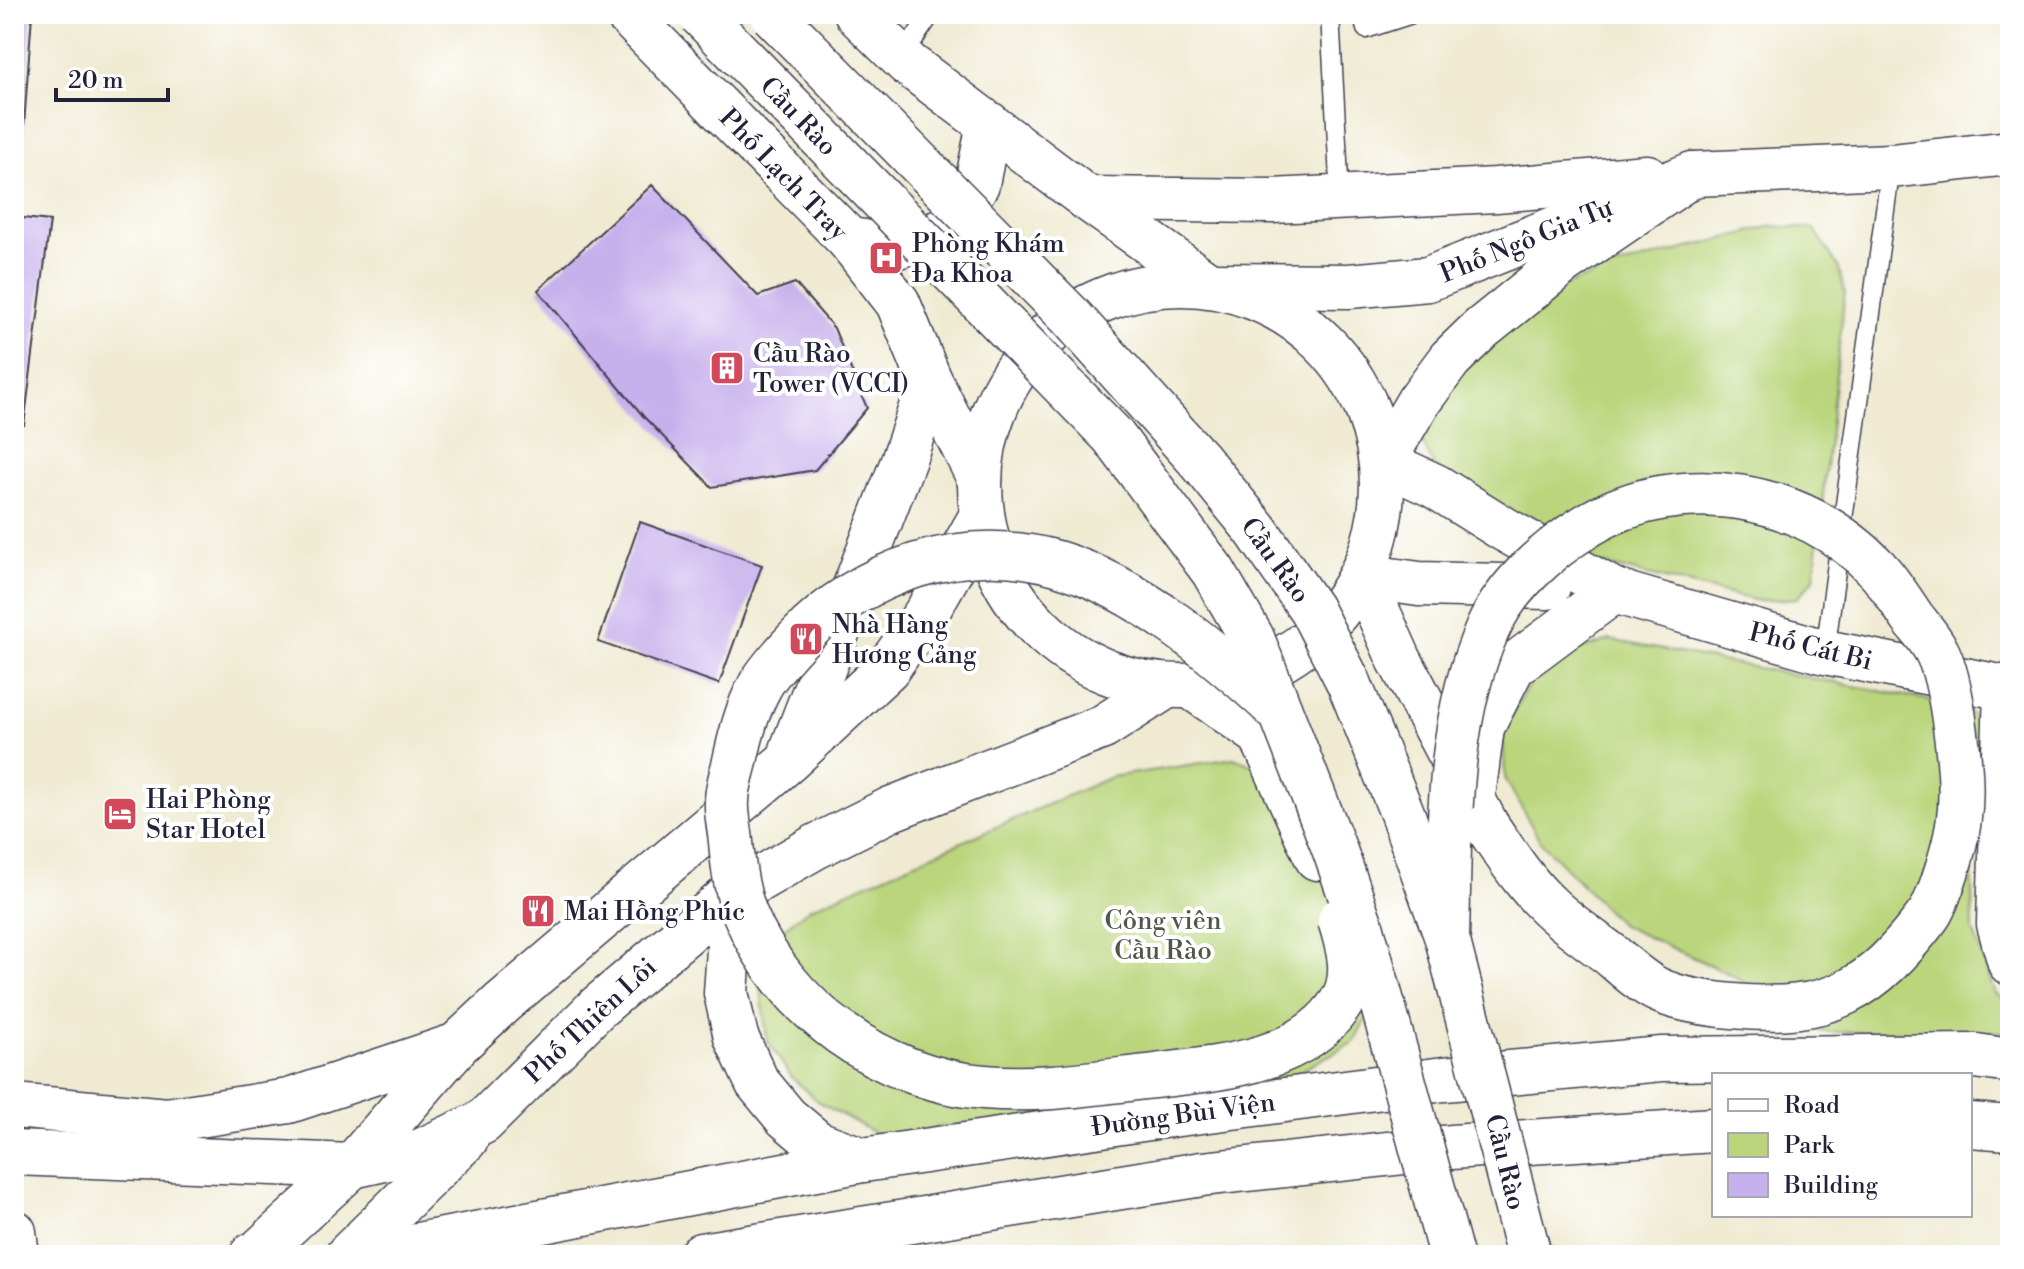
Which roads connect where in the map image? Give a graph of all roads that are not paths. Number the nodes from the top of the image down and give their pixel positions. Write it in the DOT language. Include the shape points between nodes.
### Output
graph roads {
  1 [pos="627,14"];
  2 [pos="700,14"];
  3 [pos="772,14"];
  4 [pos="857,14"];
  5 [pos="931,14"];
  6 [pos="1330,14"];
  7 [pos="1362,14"];
  8 [pos="1412,14"];
  9 [pos="901,58"];
  10 [pos="989,124"];
  11 [pos="2010,153"];
  12 [pos="1891,166"];
  13 [pos="1693,174"];
  14 [pos="1340,198"];
  15 [pos="1088,199"];
  16 [pos="849,240"];
  17 [pos="1209,285"];
  18 [pos="930,381"];
  19 [pos="1383,462"];
  20 [pos="981,498"];
  21 [pos="1362,576"];
  22 [pos="1614,591"];
  23 [pos="1825,652"];
  24 [pos="1179,686"];
  25 [pos="2008,689"];
  26 [pos="1279,711"];
  27 [pos="789,760"];
  28 [pos="1480,811"];
  29 [pos="727,898"];
  30 [pos="1447,938"];
  31 [pos="2010,963"];
  32 [pos="457,1045"];
  33 [pos="2010,1061"];
  34 [pos="14,1106"];
  35 [pos="483,1122"];
  36 [pos="1972,1125"];
  37 [pos="2010,1128"];
  38 [pos="1712,1130"];
  39 [pos="14,1153"];
  40 [pos="863,1160"];
  41 [pos="352,1166"];
  42 [pos="14,1232"];
  43 [pos="17,1255"];
  44 [pos="254,1255"];
  45 [pos="269,1255"];
  46 [pos="348,1255"];
  47 [pos="365,1255"];
  48 [pos="701,1255"];
  49 [pos="1451,1255"];
  50 [pos="1529,1255"];
  1 -- 16 [label="main road, Phố Lạch Tray"];
  2 -- 26 [label="main road, Cầu Rào, bridge" via="1112,435 1213,571 1252,638"];
  3 -- 30 [label="main road, Cầu Rào, bridge" via="1070,316 1256,530 1311,609 1349,683"];
  4 -- 9 [label="main road"];
  5 -- 9 [label="lane"];
  6 -- 14 [label="lane"];
  7 -- 8 [label="lane" via="1366,29"];
  9 -- 10 [label="main road"];
  10 -- 15 [label="main road"];
  10 -- 16 [label="main road" via="977,184 953,222 933,236 897,246"];
  11 -- 12 [label="main road, Phố Ngô Gia Tự"];
  12 -- 13 [label="main road, Phố Ngô Gia Tự"];
  12 -- 23 [label="lane"];
  13 -- 14 [label="main road"];
  13 -- 17 [label="main road, Phố Ngô Gia Tự" via="1428,279 1349,286"];
  13 -- 19 [label="main road, Phố Ngô Gia Tự" via="1564,262 1481,329 1418,402"];
  14 -- 15 [label="main road"];
  15 -- 17 [label="main road"];
  16 -- 18 [label="main road, Phố Lạch Tray" via="898,303"];
  17 -- 19 [label="main road" via="1273,304 1327,343 1364,397"];
  17 -- 20 [label="main road, Phố Ngô Gia Tự" via="1148,286 1091,305 1041,340 1004,388 983,445"];
  18 -- 20 [label="main road, Phố Lạch Tray"];
  18 -- 27 [label="main road"];
  19 -- 21 [label="main road" via="1381,520"];
  19 -- 22 [label="main road, Phố Cát Bi" via="1435,486"];
  20 -- 24 [label="main road" via="997,567 1025,614 1066,650 1114,675"];
  20 -- 27 [label="main road" via="927,612 887,669"];
  21 -- 22 [label="main road, Phố Cát Bi" via="1419,584"];
  21 -- 24 [label="main road" via="1331,619 1291,654 1243,676"];
  21 -- 28 [label="main road"];
  22 -- 23 [label="main road, Phố Cát Bi"];
  22 -- 28 [label="main road" via="1513,666 1482,727"];
  23 -- 25 [label="main road, Phố Cát Bi"];
  24 -- 26 [label="main road, bridge" via="1261,735 1311,841 1340,920 1351,976 1342,1002 1322,1026 1294,1046 1224,1068 1047,1088 982,1087 906,1069 876,1055 837,1031 784,980 760,944 734,877 727,801 744,721 762,681 815,621 886,575 970,554 1056,563 1133,598 1224,661"];
  24 -- 29 [label="main road, Phố Thiên Lôi" via="1103,727 891,809"];
  25 -- 31 [label="main road" via="1999,924"];
  26 -- 49 [label="main road, Cầu Rào, bridge" via="1362,929"];
  27 -- 32 [label="main road"];
  28 -- 30 [label="main road, bridge" via="1549,906 1658,990 1711,1004 1807,1007 1855,989 1895,957 1933,910 1956,845 1962,792 1954,717 1938,654 1877,569 1841,538 1795,512 1759,500 1686,493 1607,514 1569,537 1518,584 1490,624 1473,668 1457,736"];
  29 -- 35 [label="main road, Phố Thiên Lôi" via="597,1008"];
  29 -- 40 [label="main road" via="726,993 736,1037 757,1082 817,1143"];
  30 -- 50 [label="main road, Cầu Rào, bridge"];
  32 -- 34 [label="main road" via="289,1101 167,1120"];
  32 -- 41 [label="main road"];
  33 -- 40 [label="main road, Đường Bùi Viện" via="1976,1056 1662,1059 1444,1079"];
  35 -- 41 [label="main road, Phố Thiên Lôi" via="421,1151"];
  35 -- 46 [label="main road"];
  36 -- 37 [label="main road"];
  38 -- 48 [label="main road" via="1451,1147 1202,1174"];
  39 -- 41 [label="main road, Phố Thiên Lôi"];
  40 -- 47 [label="main road, Đường Bùi Viện"];
  41 -- 44 [label="main road"];
  42 -- 43 [label="main road"];
  44 -- 45 [label="main road"];
}
